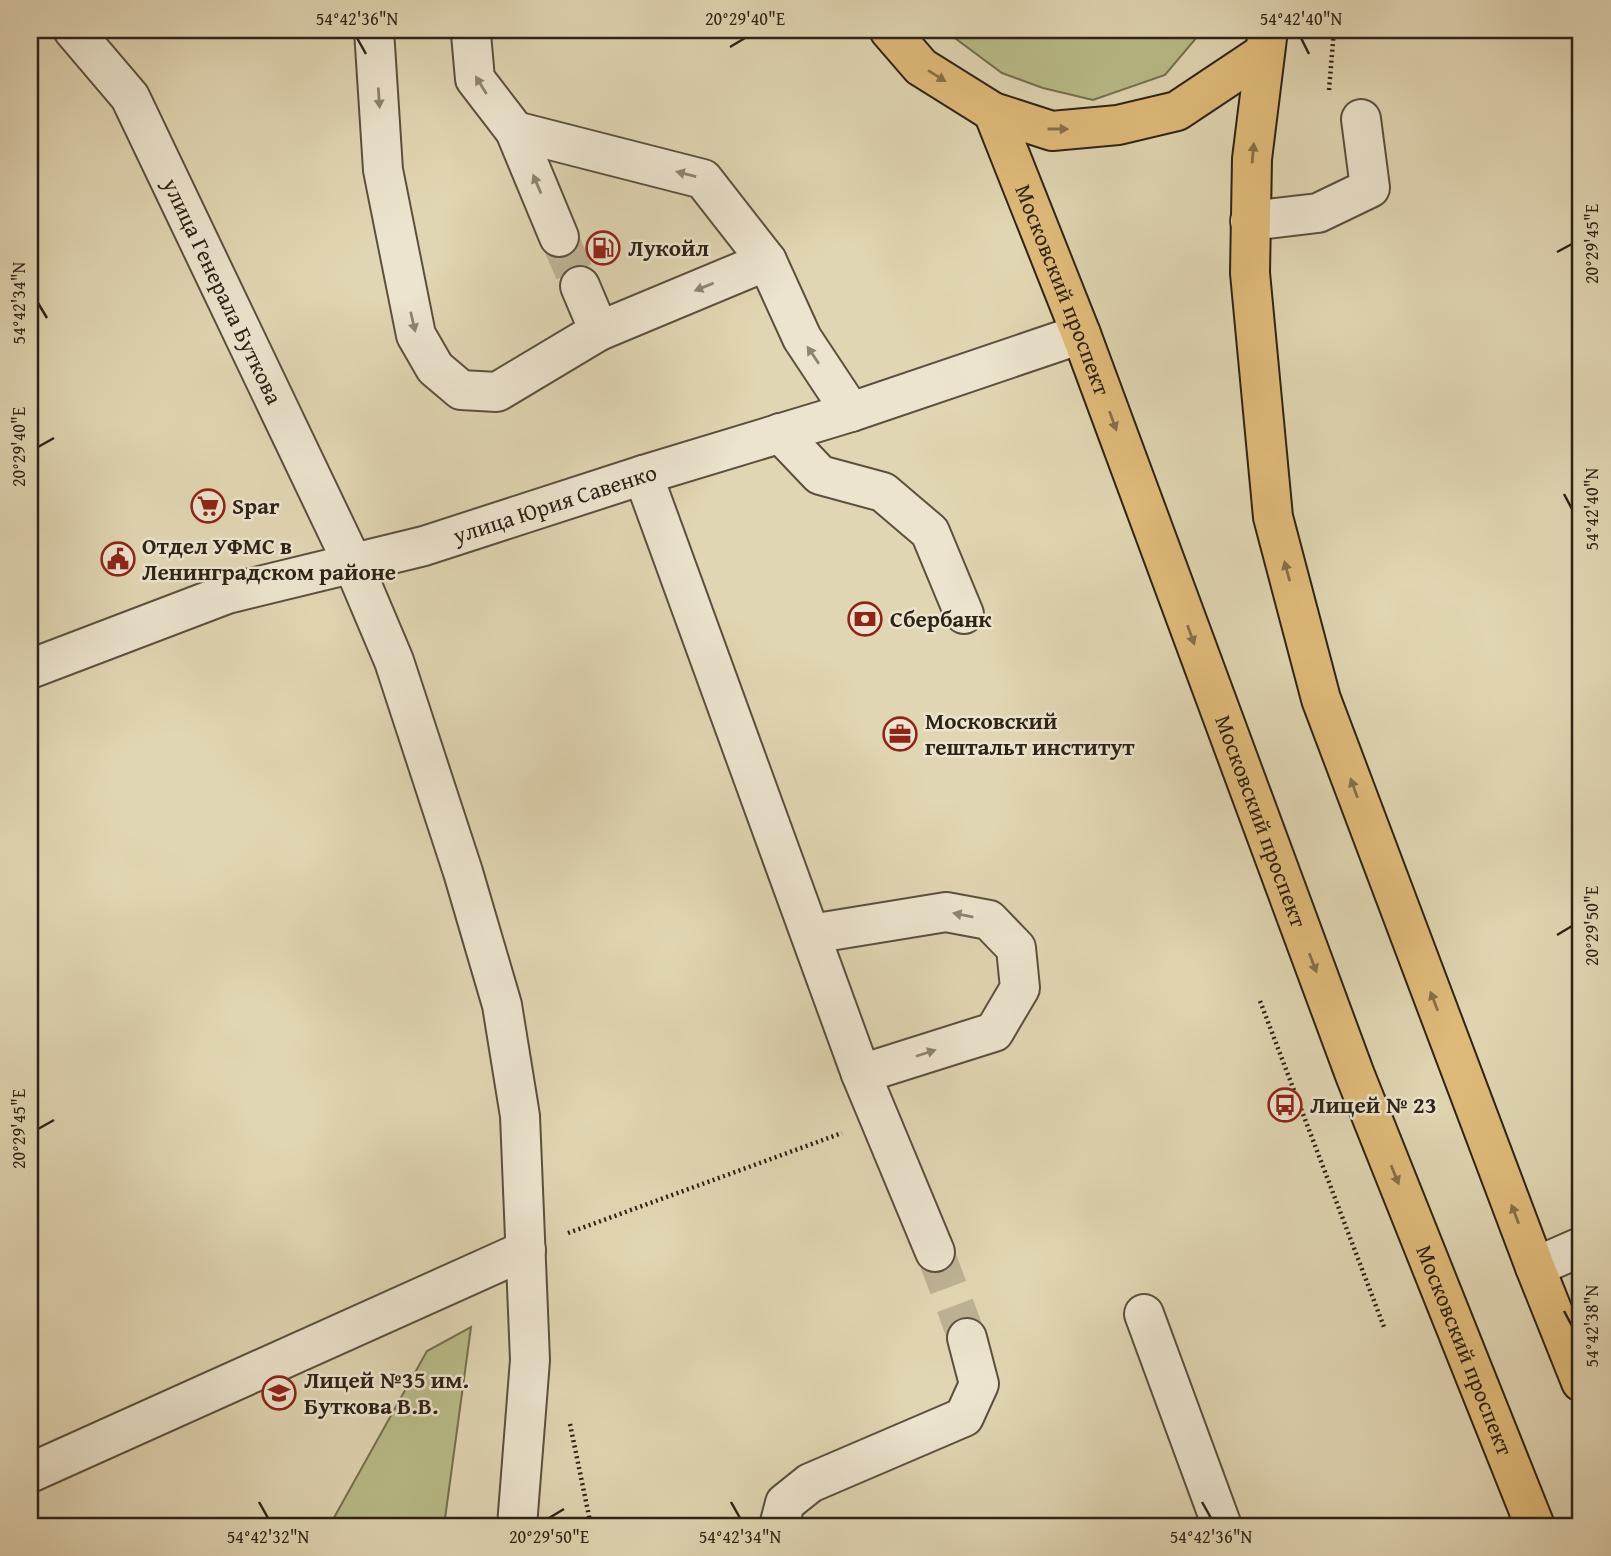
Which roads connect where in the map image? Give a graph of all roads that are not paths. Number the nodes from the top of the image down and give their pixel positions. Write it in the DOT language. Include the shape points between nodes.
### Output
graph roads {
  1 [pos="73,30"];
  2 [pos="374,30"];
  3 [pos="474,30"];
  4 [pos="889,30"];
  5 [pos="1266,41"];
  6 [pos="993,112"];
  7 [pos="1361,119"];
  8 [pos="515,131"];
  9 [pos="1250,221"];
  10 [pos="559,237"];
  11 [pos="767,261"];
  12 [pos="580,286"];
  13 [pos="599,331"];
  14 [pos="1081,334"];
  15 [pos="851,412"];
  16 [pos="780,433"];
  17 [pos="643,475"];
  18 [pos="353,564"];
  19 [pos="964,614"];
  20 [pos="30,669"];
  21 [pos="811,934"];
  22 [pos="861,1074"];
  23 [pos="542,1244"];
  24 [pos="1581,1247"];
  25 [pos="935,1252"];
  26 [pos="1535,1267"];
  27 [pos="1144,1314"];
  28 [pos="967,1338"];
  29 [pos="1581,1382"];
  30 [pos="30,1473"];
  31 [pos="517,1526"];
  32 [pos="779,1526"];
  33 [pos="1222,1526"];
  34 [pos="1535,1526"];
  1 -- 18 [label="street, улица Генерала Буткова" via="130,97"];
  2 -- 13 [label="street, one-way" via="386,183 416,335 435,368 461,390 497,392"];
  8 -- 3 [label="street, one-way" via="475,79"];
  4 -- 6 [label="main road, one-way" via="921,66"];
  6 -- 5 [label="main road, one-way" via="1052,131 1118,125 1177,111"];
  9 -- 5 [label="main road, one-way"];
  6 -- 14 [label="main road, Московский проспект"];
  7 -- 9 [label="street" via="1370,188 1318,213"];
  10 -- 8 [label="street, one-way"];
  11 -- 8 [label="street, one-way" via="703,179"];
  26 -- 9 [label="main road, one-way" via="1321,699 1273,517 1250,272"];
  11 -- 13 [label="street, one-way"];
  15 -- 11 [label="street, one-way" via="802,338"];
  12 -- 13 [label="street"];
  14 -- 15 [label="street, улица Юрия Савенко"];
  14 -- 34 [label="main road, Московский проспект, one-way" via="1354,1075"];
  15 -- 16 [label="street, улица Юрия Савенко"];
  16 -- 17 [label="street, улица Юрия Савенко"];
  16 -- 19 [label="street" via="820,475 883,492 930,532"];
  17 -- 18 [label="street, улица Юрия Савенко" via="424,546"];
  17 -- 21 [label="street"];
  18 -- 20 [label="street, улица Юрия Савенко" via="227,594"];
  18 -- 23 [label="street, улица Генерала Буткова" via="394,661 502,1005"];
  21 -- 22 [label="street"];
  22 -- 21 [label="street, one-way" via="994,1032 1020,988 1016,947 989,920 946,912"];
  22 -- 25 [label="street"];
  23 -- 30 [label="street"];
  23 -- 31 [label="street, улица Генерала Буткова"];
  24 -- 26 [label="street"];
  26 -- 29 [label="main road"];
  27 -- 33 [label="street"];
  28 -- 32 [label="street" via="979,1384 964,1417 810,1483 785,1503"];
}
